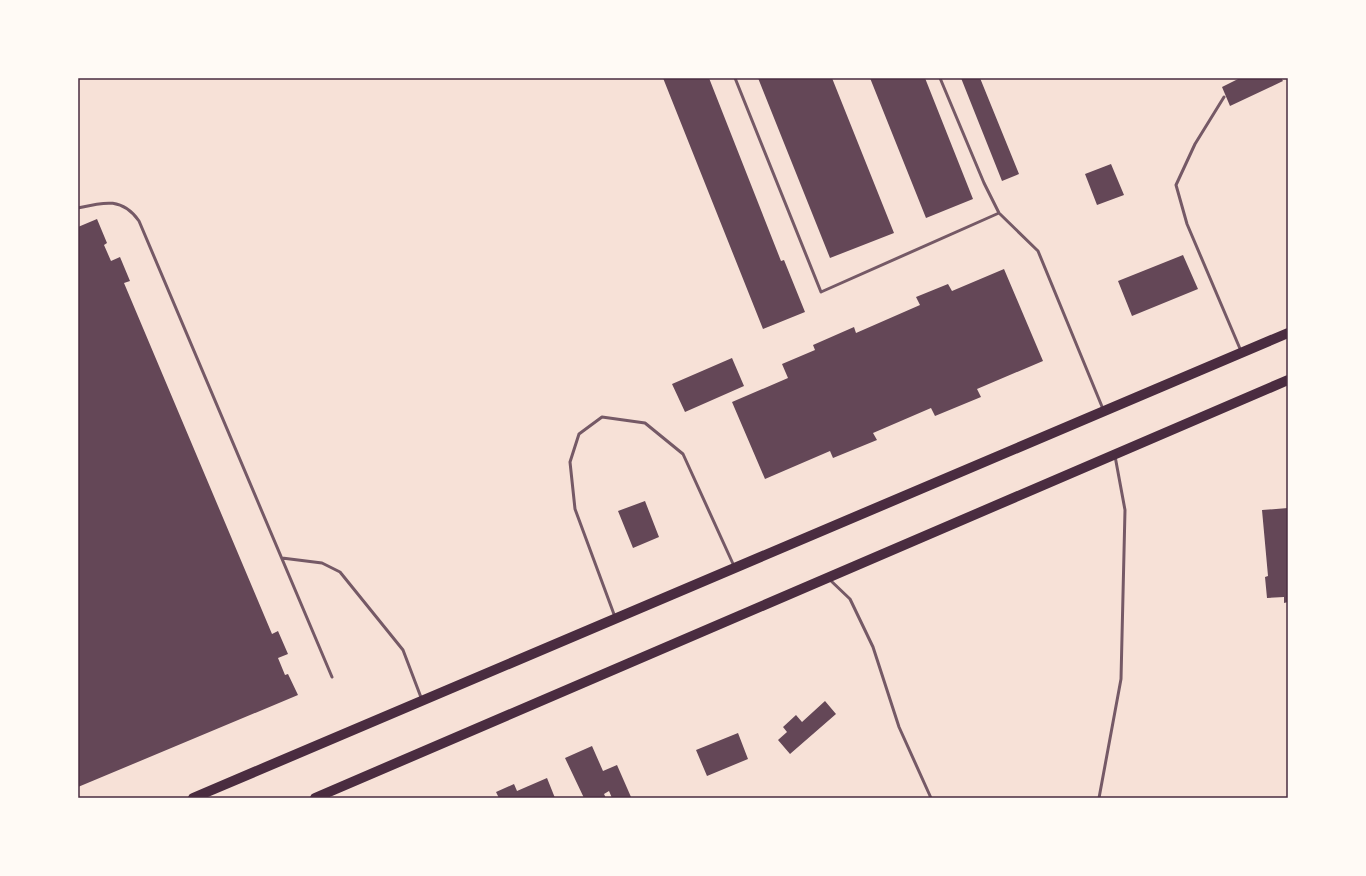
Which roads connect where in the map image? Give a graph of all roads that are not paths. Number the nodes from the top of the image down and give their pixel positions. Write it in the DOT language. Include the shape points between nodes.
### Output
graph roads {
  1 [pos="735,78"];
  2 [pos="940,78"];
  3 [pos="1224,97"];
  4 [pos="78,208"];
  5 [pos="999,213"];
  6 [pos="1288,333"];
  7 [pos="1242,353"];
  8 [pos="1288,380"];
  9 [pos="1104,411"];
  10 [pos="1115,454"];
  11 [pos="282,558"];
  12 [pos="735,568"];
  13 [pos="828,578"];
  14 [pos="615,619"];
  15 [pos="332,677"];
  16 [pos="422,701"];
  17 [pos="193,798"];
  18 [pos="315,798"];
  19 [pos="931,798"];
  20 [pos="1099,798"];
  1 -- 5 [label="lane" via="821,292"];
  2 -- 5 [label="lane"];
  3 -- 7 [label="lane" via="1195,144 1176,185 1187,224"];
  4 -- 11 [label="lane" via="100,203 115,203 127,208 139,222"];
  5 -- 9 [label="lane" via="1038,251"];
  6 -- 7 [label="main road"];
  7 -- 9 [label="main road"];
  8 -- 10 [label="main road"];
  9 -- 12 [label="main road"];
  10 -- 13 [label="main road"];
  10 -- 20 [label="lane" via="1124,510 1121,679"];
  11 -- 15 [label="lane"];
  11 -- 16 [label="lane" via="322,563 340,572 403,650"];
  12 -- 14 [label="main road"];
  12 -- 14 [label="lane" via="683,454 646,423 602,417 579,434 570,462 575,510"];
  13 -- 18 [label="main road"];
  13 -- 19 [label="lane" via="850,599 870,640 899,727"];
  14 -- 16 [label="main road"];
  16 -- 17 [label="main road"];
}
